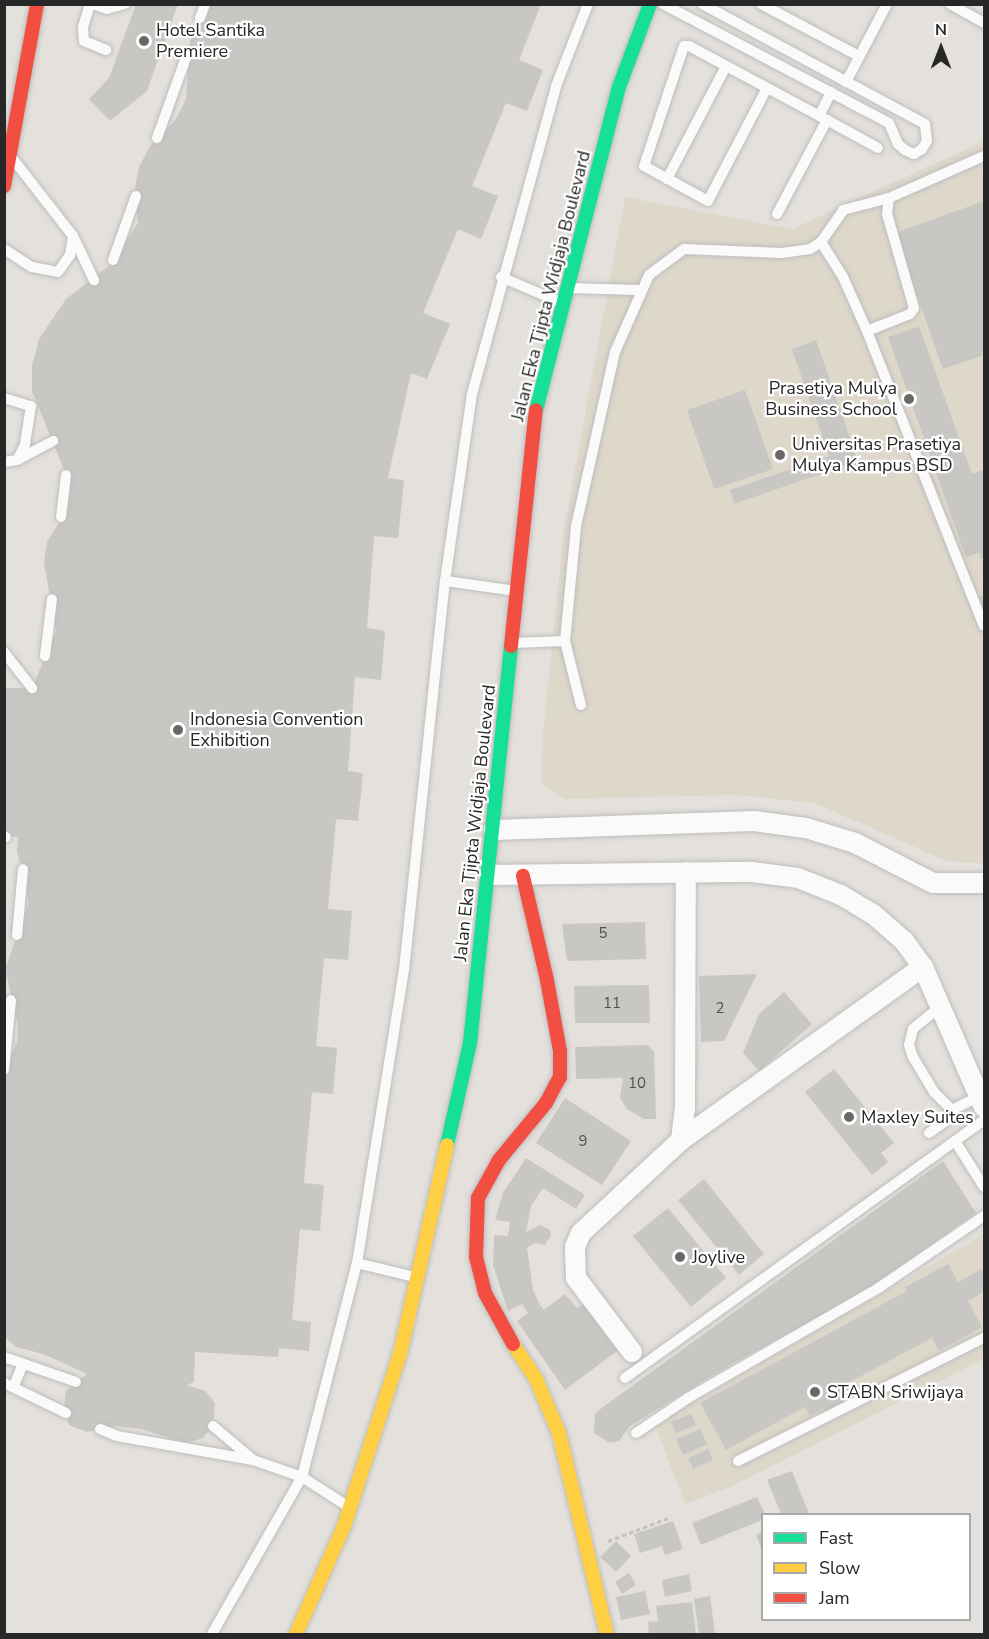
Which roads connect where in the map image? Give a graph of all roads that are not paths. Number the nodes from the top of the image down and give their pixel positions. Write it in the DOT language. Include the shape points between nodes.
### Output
graph roads {
  1 [pos="37,4"];
  2 [pos="91,4"];
  3 [pos="125,4"];
  4 [pos="205,4"];
  5 [pos="588,4"];
  6 [pos="650,4"];
  7 [pos="663,4"];
  8 [pos="702,4"];
  9 [pos="761,4"];
  10 [pos="887,4"];
  11 [pos="950,4"];
  12 [pos="200,18"];
  13 [pos="984,22"];
  14 [pos="105,50"];
  15 [pos="188,52"];
  16 [pos="859,56"];
  17 [pos="726,66"];
  18 [pos="846,82"];
  19 [pos="767,88"];
  20 [pos="831,92"];
  21 [pos="823,118"];
  22 [pos="157,138"];
  23 [pos="878,148"];
  24 [pos="11,156"];
  25 [pos="984,156"];
  26 [pos="667,179"];
  27 [pos="4,186"];
  28 [pos="136,196"];
  29 [pos="889,198"];
  30 [pos="777,214"];
  31 [pos="73,236"];
  32 [pos="821,242"];
  33 [pos="4,249"];
  34 [pos="113,260"];
  35 [pos="501,277"];
  36 [pos="94,280"];
  37 [pos="566,288"];
  38 [pos="640,290"];
  39 [pos="562,303"];
  40 [pos="867,331"];
  41 [pos="4,398"];
  42 [pos="53,441"];
  43 [pos="17,460"];
  44 [pos="4,462"];
  45 [pos="66,475"];
  46 [pos="61,517"];
  47 [pos="445,581"];
  48 [pos="516,591"];
  49 [pos="52,598"];
  50 [pos="984,626"];
  51 [pos="565,641"];
  52 [pos="511,644"];
  53 [pos="4,652"];
  54 [pos="45,656"];
  55 [pos="32,688"];
  56 [pos="581,705"];
  57 [pos="494,830"];
  58 [pos="24,869"];
  59 [pos="686,872"];
  60 [pos="489,875"];
  61 [pos="523,876"];
  62 [pos="984,883"];
  63 [pos="17,935"];
  64 [pos="923,967"];
  65 [pos="11,1000"];
  66 [pos="941,1006"];
  67 [pos="4,1070"];
  68 [pos="982,1101"];
  69 [pos="952,1110"];
  70 [pos="984,1120"];
  71 [pos="929,1133"];
  72 [pos="681,1140"];
  73 [pos="955,1141"];
  74 [pos="984,1187"];
  75 [pos="984,1216"];
  76 [pos="357,1263"];
  77 [pos="417,1277"];
  78 [pos="984,1338"];
  79 [pos="632,1352"];
  80 [pos="4,1357"];
  81 [pos="24,1364"];
  82 [pos="625,1378"];
  83 [pos="76,1382"];
  84 [pos="9,1385"];
  85 [pos="66,1413"];
  86 [pos="213,1426"];
  87 [pos="100,1429"];
  88 [pos="636,1433"];
  89 [pos="253,1460"];
  90 [pos="738,1461"];
  91 [pos="302,1477"];
  92 [pos="350,1508"];
  93 [pos="212,1635"];
  94 [pos="296,1635"];
  95 [pos="607,1635"];
  1 -- 24 [label="street"];
  2 -- 3 [label="lane" via="107,9"];
  2 -- 14 [label="lane" via="83,27 84,41"];
  4 -- 12 [label="lane"];
  5 -- 35 [label="lane" via="556,86"];
  6 -- 37 [label="street, Jalan Eka Tjipta Widjaja Boulevard" via="619,87"];
  7 -- 20 [label="lane"];
  8 -- 18 [label="lane"];
  9 -- 16 [label="lane"];
  10 -- 16 [label="lane"];
  11 -- 13 [label="lane"];
  15 -- 22 [label="lane"];
  16 -- 18 [label="lane"];
  17 -- 19 [label="lane"];
  17 -- 26 [label="lane"];
  17 -- 26 [label="lane" via="689,46 680,49 643,160 647,169"];
  18 -- 20 [label="lane" via="925,124 927,141 922,149 914,154 905,150 889,123"];
  19 -- 21 [label="lane"];
  19 -- 26 [label="lane" via="708,201"];
  20 -- 21 [label="lane"];
  21 -- 23 [label="lane"];
  21 -- 30 [label="lane"];
  24 -- 27 [label="street"];
  24 -- 31 [label="lane"];
  25 -- 29 [label="lane"];
  28 -- 34 [label="lane"];
  29 -- 32 [label="lane" via="843,210"];
  29 -- 40 [label="lane" via="887,213 914,308 910,314"];
  31 -- 33 [label="lane" via="70,255 58,272 32,267"];
  31 -- 36 [label="lane"];
  32 -- 38 [label="lane" via="810,249 782,253 684,249 649,275"];
  32 -- 40 [label="lane" via="843,277"];
  35 -- 39 [label="lane"];
  35 -- 47 [label="lane" via="472,393"];
  37 -- 38 [label="lane"];
  37 -- 39 [label="street, Jalan Eka Tjipta Widjaja Boulevard"];
  38 -- 51 [label="lane" via="615,352 576,526"];
  39 -- 48 [label="street, Jalan Eka Tjipta Widjaja Boulevard" via="536,410"];
  40 -- 50 [label="lane"];
  41 -- 43 [label="lane" via="31,406 25,446"];
  42 -- 43 [label="lane"];
  43 -- 44 [label="lane"];
  45 -- 46 [label="lane"];
  47 -- 48 [label="lane"];
  47 -- 76 [label="lane" via="404,970"];
  48 -- 52 [label="street, Jalan Eka Tjipta Widjaja Boulevard"];
  49 -- 54 [label="lane"];
  51 -- 52 [label="lane"];
  51 -- 56 [label="lane"];
  52 -- 57 [label="street, Jalan Eka Tjipta Widjaja Boulevard"];
  53 -- 55 [label="lane"];
  57 -- 60 [label="street, Jalan Eka Tjipta Widjaja Boulevard"];
  57 -- 62 [label="street" via="754,821 806,828 855,843 933,883"];
  58 -- 63 [label="lane"];
  59 -- 61 [label="street"];
  59 -- 64 [label="street" via="752,872 798,878 841,895 873,914 904,941"];
  59 -- 72 [label="street" via="685,1108"];
  60 -- 61 [label="street"];
  60 -- 77 [label="street, Jalan Eka Tjipta Widjaja Boulevard" via="470,1043"];
  61 -- 95 [label="street" via="548,980 560,1051 560,1077 546,1103 499,1160 478,1198 476,1257 484,1293 548,1402"];
  64 -- 66 [label="street"];
  64 -- 72 [label="street"];
  65 -- 67 [label="lane"];
  66 -- 68 [label="street"];
  66 -- 69 [label="lane" via="913,1029 909,1045 934,1092"];
  68 -- 69 [label="lane"];
  69 -- 71 [label="lane" via="945,1122"];
  70 -- 73 [label="lane"];
  72 -- 79 [label="street" via="582,1233 575,1247 576,1278"];
  73 -- 74 [label="lane"];
  73 -- 82 [label="lane"];
  75 -- 88 [label="lane" via="877,1289 688,1398"];
  76 -- 77 [label="lane"];
  76 -- 91 [label="lane"];
  77 -- 92 [label="street, Jalan Eka Tjipta Widjaja Boulevard" via="400,1354"];
  78 -- 90 [label="lane"];
  80 -- 81 [label="lane"];
  81 -- 83 [label="lane"];
  81 -- 84 [label="lane"];
  84 -- 85 [label="lane"];
  86 -- 89 [label="lane"];
  87 -- 89 [label="lane" via="117,1436"];
  89 -- 91 [label="lane"];
  91 -- 92 [label="lane"];
  91 -- 93 [label="lane"];
  92 -- 94 [label="street, Jalan Eka Tjipta Widjaja Boulevard"];
}
